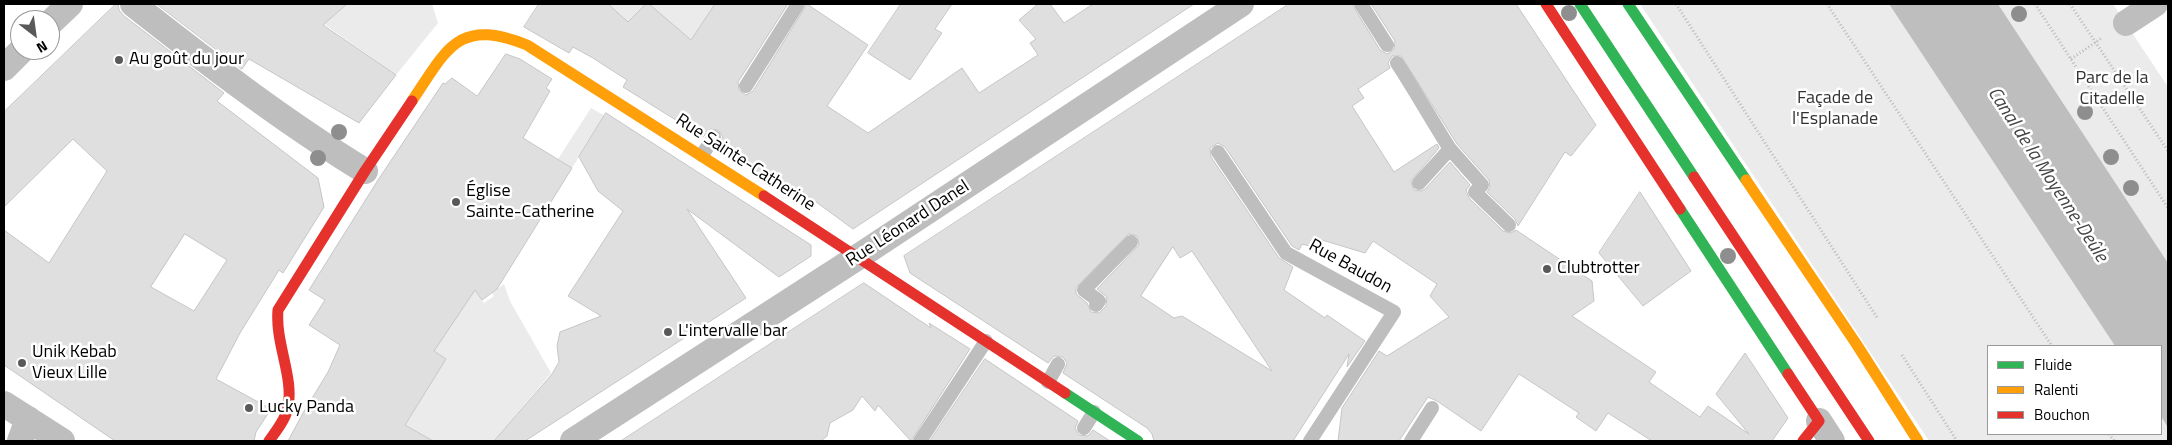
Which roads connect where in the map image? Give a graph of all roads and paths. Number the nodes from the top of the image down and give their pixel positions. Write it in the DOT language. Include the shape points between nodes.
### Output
graph roads {
  1 [pos="70,4"];
  2 [pos="133,4"];
  3 [pos="798,4"];
  4 [pos="1241,4"];
  5 [pos="1360,4"];
  6 [pos="1546,4"];
  7 [pos="1580,4"];
  8 [pos="1628,4"];
  9 [pos="1676,4"];
  10 [pos="1827,4"];
  11 [pos="2036,4"];
  12 [pos="2070,4"];
  13 [pos="2155,4"];
  14 [pos="60,14"];
  15 [pos="2126,23"];
  16 [pos="2096,42"];
  17 [pos="1387,45"];
  18 [pos="2072,59"];
  19 [pos="1397,63"];
  20 [pos="746,86"];
  21 [pos="714,137"];
  22 [pos="1450,149"];
  23 [pos="2168,151"];
  24 [pos="1218,152"];
  25 [pos="702,155"];
  26 [pos="365,171"];
  27 [pos="1419,183"];
  28 [pos="2168,208"];
  29 [pos="1509,225"];
  30 [pos="1131,242"];
  31 [pos="858,257"];
  32 [pos="1096,305"];
  33 [pos="1878,319"];
  34 [pos="986,341"];
  35 [pos="2051,345"];
  36 [pos="1900,352"];
  37 [pos="1058,364"];
  38 [pos="1048,382"];
  39 [pos="4,404"];
  40 [pos="1432,408"];
  41 [pos="1094,412"];
  42 [pos="1084,428"];
  43 [pos="24,430"];
  44 [pos="1826,431"];
  45 [pos="62,441"];
  46 [pos="270,441"];
  47 [pos="573,441"];
  48 [pos="920,441"];
  49 [pos="1138,441"];
  50 [pos="1310,441"];
  51 [pos="1411,441"];
  52 [pos="1803,441"];
  53 [pos="1869,441"];
  54 [pos="1918,441"];
  55 [pos="1957,441"];
  1 -- 14 [label="street"];
  2 -- 26 [label="street" via="233,82"];
  3 -- 20 [label="lane"];
  4 -- 31 [label="street, Rue Léonard Danel"];
  5 -- 17 [label="lane"];
  6 -- 44 [label="street"];
  7 -- 53 [label="street"];
  8 -- 54 [label="street"];
  9 -- 33 [label="path"];
  10 -- 35 [label="path"];
  11 -- 18 [label="path"];
  12 -- 16 [label="path"];
  13 -- 15 [label="street"];
  15 -- 16 [label="path"];
  16 -- 18 [label="path"];
  16 -- 23 [label="path"];
  18 -- 28 [label="path"];
  19 -- 22 [label="lane"];
  21 -- 25 [label="lane"];
  22 -- 27 [label="lane"];
  22 -- 29 [label="lane" via="1482,185 1475,192"];
  24 -- 50 [label="lane, Rue Baudon" via="1286,253 1394,312"];
  25 -- 26 [label="street, Rue Sainte-Catherine" via="527,46 482,33 458,40 446,52"];
  25 -- 31 [label="street, Rue Sainte-Catherine"];
  26 -- 46 [label="street, Rue Sainte-Catherine" via="278,310 276,334 289,393 285,417"];
  30 -- 32 [label="lane" via="1084,290 1099,301"];
  31 -- 34 [label="street, Rue Sainte-Catherine"];
  31 -- 47 [label="street, Rue Léonard Danel"];
  34 -- 38 [label="street, Rue Sainte-Catherine"];
  34 -- 48 [label="lane"];
  36 -- 55 [label="path"];
  37 -- 38 [label="lane"];
  38 -- 41 [label="street, Rue Sainte-Catherine"];
  39 -- 43 [label="street"];
  40 -- 51 [label="lane"];
  41 -- 42 [label="lane"];
  41 -- 49 [label="street, Rue Sainte-Catherine"];
  43 -- 45 [label="street"];
  44 -- 52 [label="street"];
}
